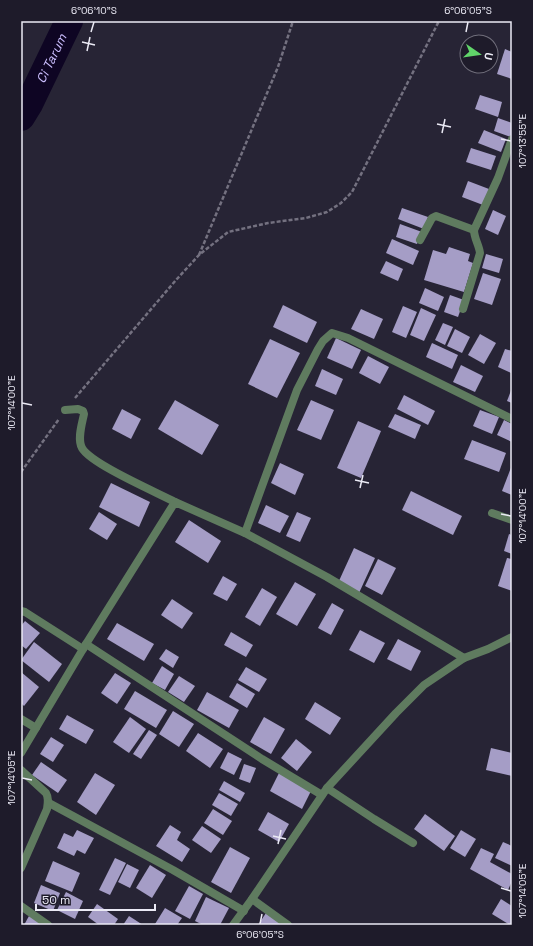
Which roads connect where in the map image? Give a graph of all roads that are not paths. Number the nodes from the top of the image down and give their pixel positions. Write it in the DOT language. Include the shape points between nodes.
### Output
graph roads {
  1 [pos="512,139"];
  2 [pos="474,230"];
  3 [pos="420,240"];
  4 [pos="463,309"];
  5 [pos="65,410"];
  6 [pos="512,419"];
  7 [pos="175,502"];
  8 [pos="492,513"];
  9 [pos="512,520"];
  10 [pos="245,532"];
  11 [pos="21,611"];
  12 [pos="512,637"];
  13 [pos="84,646"];
  14 [pos="464,658"];
  15 [pos="21,719"];
  16 [pos="36,728"];
  17 [pos="21,753"];
  18 [pos="21,770"];
  19 [pos="327,788"];
  20 [pos="322,795"];
  21 [pos="48,803"];
  22 [pos="412,843"];
  23 [pos="21,868"];
  24 [pos="252,899"];
  25 [pos="21,906"];
  26 [pos="244,911"];
  27 [pos="48,925"];
  28 [pos="233,925"];
  29 [pos="288,925"];
  1 -- 2 [label="street" via="498,178"];
  2 -- 3 [label="street" via="436,216 432,218"];
  2 -- 4 [label="street" via="480,253"];
  5 -- 7 [label="street" via="78,409 83,412 80,441 81,447 89,456 99,464"];
  6 -- 10 [label="street" via="348,338 332,333 318,349 297,390"];
  7 -- 10 [label="street"];
  7 -- 13 [label="street"];
  8 -- 9 [label="street"];
  10 -- 14 [label="street"];
  11 -- 13 [label="street"];
  12 -- 14 [label="street"];
  13 -- 16 [label="street"];
  13 -- 20 [label="street"];
  14 -- 19 [label="street" via="424,685"];
  15 -- 16 [label="street"];
  16 -- 17 [label="street"];
  18 -- 21 [label="street" via="46,793"];
  19 -- 20 [label="street"];
  19 -- 22 [label="street"];
  20 -- 24 [label="street"];
  21 -- 23 [label="street"];
  21 -- 26 [label="street"];
  24 -- 26 [label="street"];
  24 -- 29 [label="street"];
  25 -- 27 [label="street"];
  26 -- 28 [label="street"];
}
